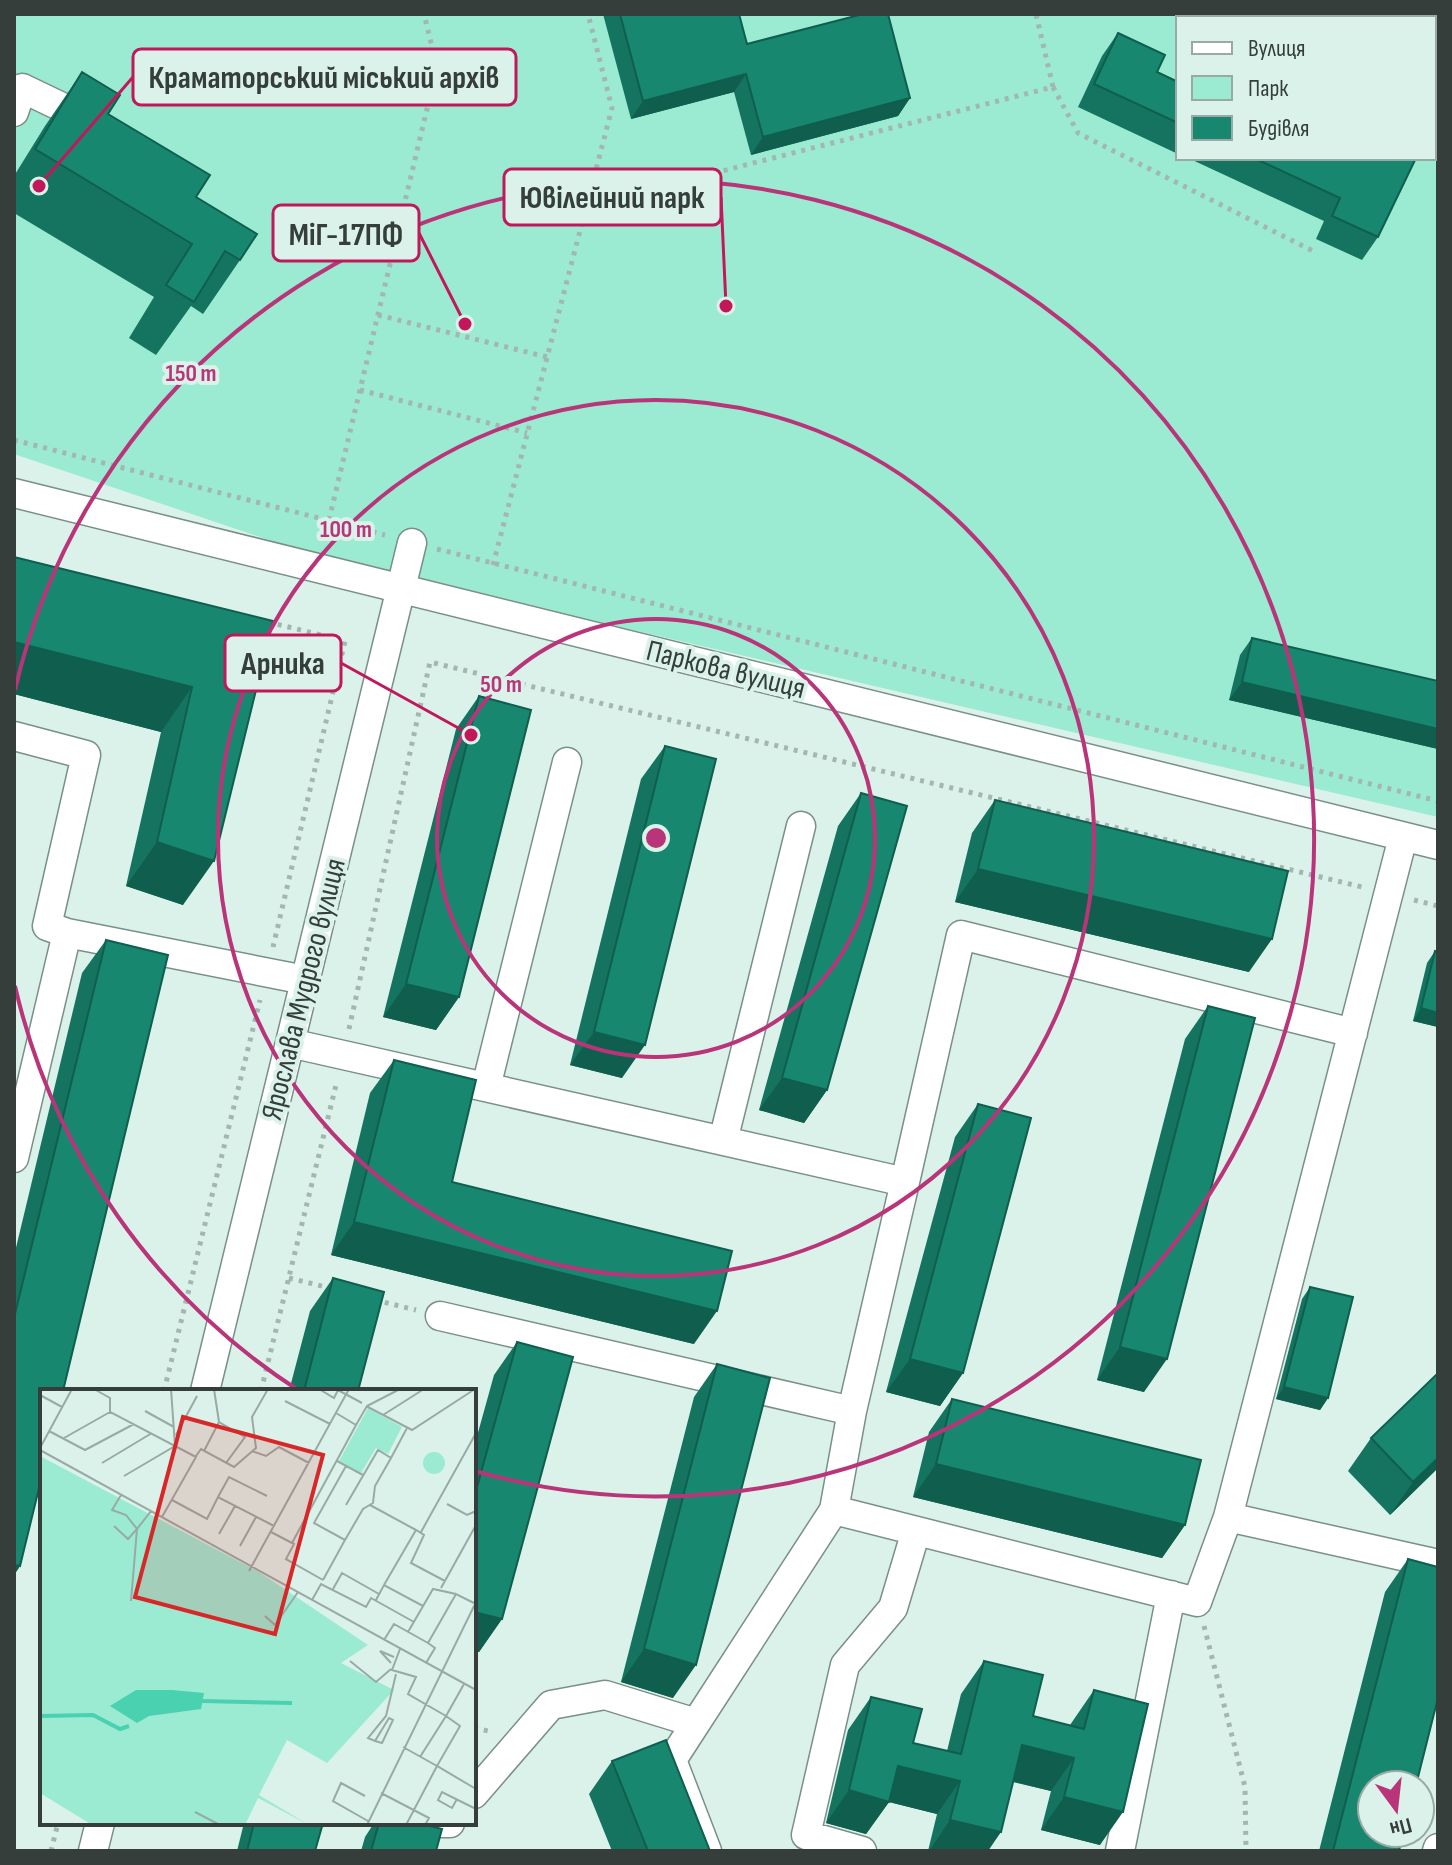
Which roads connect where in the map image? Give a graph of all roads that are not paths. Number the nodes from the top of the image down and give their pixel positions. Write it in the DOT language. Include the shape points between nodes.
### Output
graph roads {
  1 [pos="14,112"];
  2 [pos="117,134"];
  3 [pos="14,493"];
  4 [pos="412,543"];
  5 [pos="400,588"];
  6 [pos="14,736"];
  7 [pos="567,762"];
  8 [pos="801,826"];
  9 [pos="1403,837"];
  10 [pos="1438,845"];
  11 [pos="67,933"];
  12 [pos="305,980"];
  13 [pos="1353,1033"];
  14 [pos="290,1043"];
  15 [pos="486,1087"];
  16 [pos="723,1141"];
  17 [pos="14,1158"];
  18 [pos="905,1182"];
  19 [pos="440,1316"];
  20 [pos="205,1389"];
  21 [pos="852,1411"];
  22 [pos="834,1510"];
  23 [pos="1228,1517"];
  24 [pos="916,1531"];
  25 [pos="1438,1564"];
  26 [pos="1184,1599"];
  27 [pos="696,1723"];
  28 [pos="476,1792"];
  29 [pos="100,1825"];
  30 [pos="93,1851"];
  31 [pos="707,1851"];
  32 [pos="862,1851"];
  33 [pos="1120,1851"];
  1 -- 2 [label="street" via="22,88"];
  3 -- 5 [label="street, Паркова вулиця"];
  4 -- 5 [label="street, Ярослава Мудрого вулиця"];
  5 -- 9 [label="street, Паркова вулиця"];
  5 -- 12 [label="street, Ярослава Мудрого вулиця"];
  6 -- 11 [label="street" via="86,755 47,926"];
  7 -- 15 [label="street"];
  8 -- 16 [label="street"];
  9 -- 10 [label="street, Паркова вулиця"];
  9 -- 13 [label="street"];
  11 -- 12 [label="street"];
  11 -- 17 [label="street"];
  12 -- 14 [label="street, Ярослава Мудрого вулиця"];
  13 -- 18 [label="street" via="961,935"];
  13 -- 23 [label="street"];
  14 -- 15 [label="street"];
  14 -- 20 [label="street, Ярослава Мудрого вулиця"];
  15 -- 16 [label="street"];
  16 -- 18 [label="street"];
  18 -- 21 [label="street"];
  19 -- 21 [label="street"];
  21 -- 22 [label="street"];
  22 -- 24 [label="street"];
  22 -- 27 [label="street"];
  23 -- 25 [label="street"];
  23 -- 26 [label="street"];
  24 -- 26 [label="street"];
  24 -- 32 [label="street" via="893,1608 845,1665 806,1835"];
  26 -- 33 [label="street"];
  27 -- 28 [label="street" via="605,1695 551,1705"];
  27 -- 31 [label="street" via="672,1760"];
  29 -- 30 [label="street"];
}
